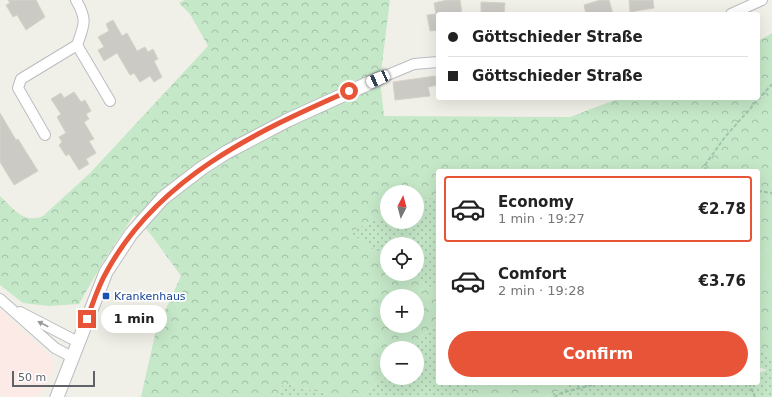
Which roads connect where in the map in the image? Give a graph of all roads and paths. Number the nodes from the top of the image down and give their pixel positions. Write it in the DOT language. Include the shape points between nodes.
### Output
graph roads {
  1 [pos="76,0"];
  2 [pos="762,0"];
  3 [pos="735,12"];
  4 [pos="77,45"];
  5 [pos="436,62"];
  6 [pos="378,79"];
  7 [pos="772,84"];
  8 [pos="760,98"];
  9 [pos="758,100"];
  10 [pos="110,101"];
  11 [pos="46,135"];
  12 [pos="706,169"];
  13 [pos="760,191"];
  14 [pos="772,193"];
  15 [pos="4,302"];
  16 [pos="78,342"];
  17 [pos="72,357"];
  18 [pos="592,385"];
  19 [pos="750,385"];
  20 [pos="57,397"];
  21 [pos="554,397"];
  22 [pos="756,397"];
  1 -- 4 [label="street" via="84,13 85,21"];
  2 -- 3 [label="street"];
  4 -- 10 [label="street"];
  4 -- 11 [label="street" via="21,79 18,88"];
  5 -- 6 [label="street" via="414,64"];
  6 -- 16 [label="street" via="320,104 233,149 202,168 163,198 131,234 106,272"];
  7 -- 8 [label="path"];
  9 -- 12 [label="path" via="725,137 705,165"];
  13 -- 14 [label="path"];
  16 -- 15 [label="street, one-way"];
  15 -- 17 [label="street" via="55,348"];
  16 -- 17 [label="street"];
  17 -- 20 [label="street"];
  18 -- 21 [label="path"];
  19 -- 22 [label="path"];
}
